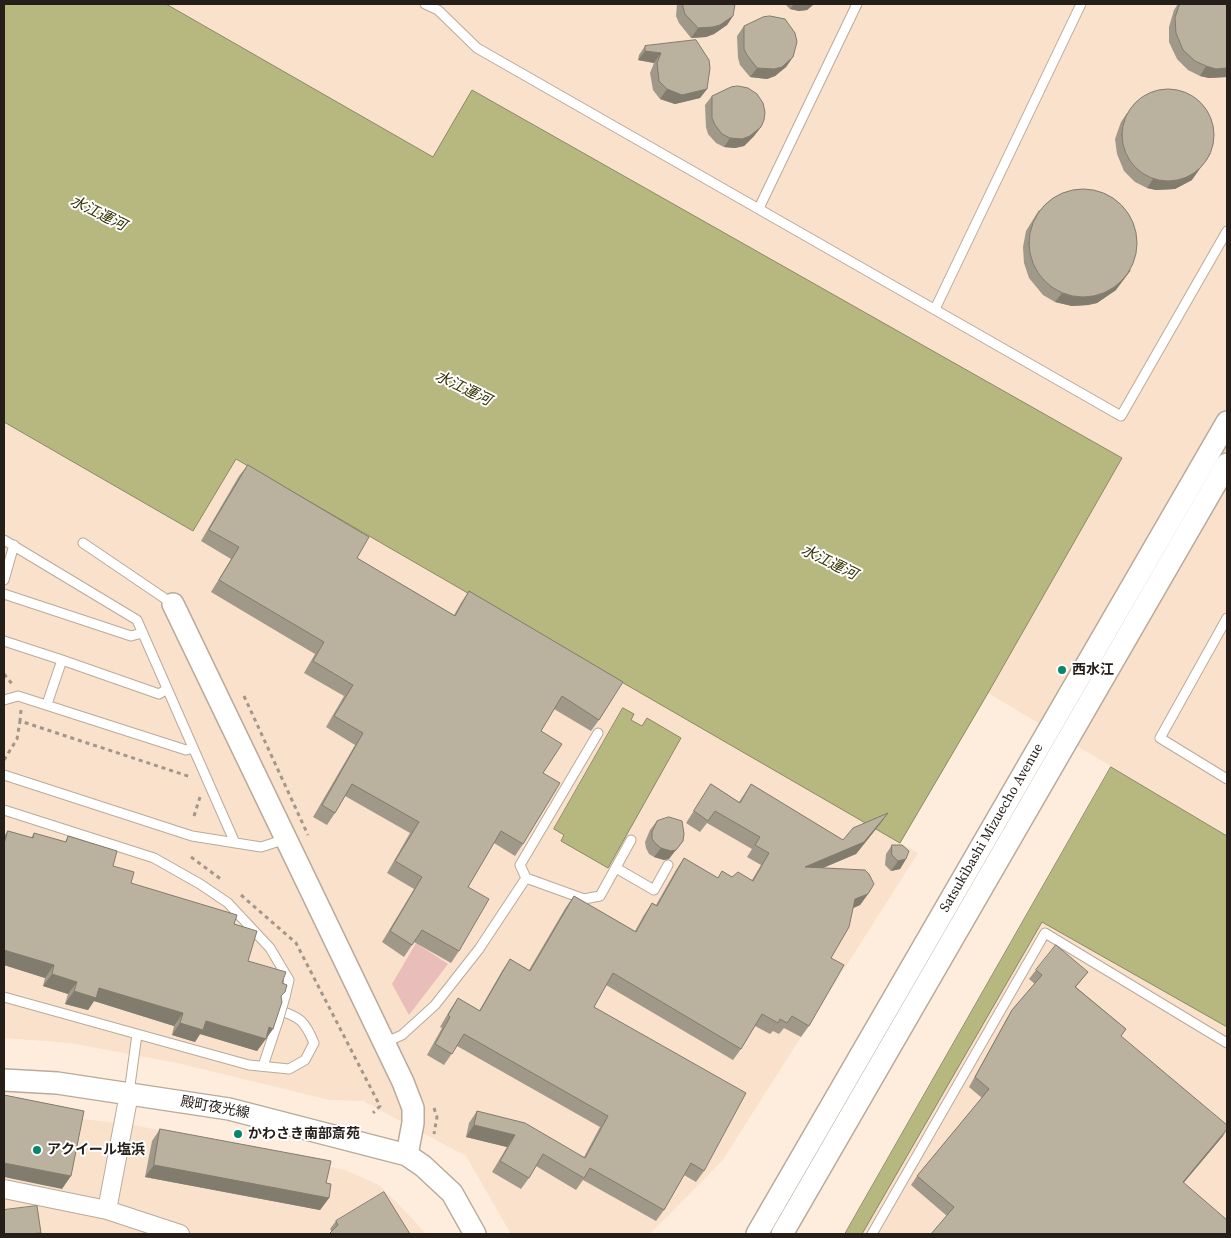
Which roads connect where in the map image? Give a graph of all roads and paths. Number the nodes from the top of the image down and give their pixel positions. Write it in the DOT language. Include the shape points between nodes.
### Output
graph roads {
  1 [pos="426,4"];
  2 [pos="856,4"];
  3 [pos="1081,4"];
  4 [pos="759,208"];
  5 [pos="1227,231"];
  6 [pos="935,309"];
  7 [pos="1227,422"];
  8 [pos="1227,464"];
  9 [pos="4,540"];
  10 [pos="83,543"];
  11 [pos="14,545"];
  12 [pos="4,580"];
  13 [pos="4,594"];
  14 [pos="173,604"];
  15 [pos="1227,618"];
  16 [pos="142,633"];
  17 [pos="4,641"];
  18 [pos="62,660"];
  19 [pos="4,674"];
  20 [pos="167,689"];
  21 [pos="18,696"];
  22 [pos="4,700"];
  23 [pos="47,704"];
  24 [pos="20,721"];
  25 [pos="598,734"];
  26 [pos="193,748"];
  27 [pos="4,760"];
  28 [pos="4,775"];
  29 [pos="196,779"];
  30 [pos="1227,779"];
  31 [pos="4,810"];
  32 [pos="286,838"];
  33 [pos="631,840"];
  34 [pos="235,843"];
  35 [pos="668,865"];
  36 [pos="616,868"];
  37 [pos="526,878"];
  38 [pos="4,997"];
  39 [pos="278,1010"];
  40 [pos="137,1034"];
  41 [pos="384,1043"];
  42 [pos="1227,1043"];
  43 [pos="263,1066"];
  44 [pos="4,1080"];
  45 [pos="128,1094"];
  46 [pos="407,1155"];
  47 [pos="4,1188"];
  48 [pos="107,1210"];
  49 [pos="180,1234"];
  50 [pos="475,1234"];
  51 [pos="757,1234"];
  52 [pos="782,1234"];
  53 [pos="872,1234"];
  1 -- 4 [label="lane" via="438,10 477,48"];
  2 -- 4 [label="lane"];
  3 -- 6 [label="lane"];
  4 -- 6 [label="lane"];
  5 -- 6 [label="lane" via="1121,416"];
  7 -- 51 [label="street, Satsukibashi Mizuecho Avenue"];
  8 -- 52 [label="street, Satsukibashi Mizuecho Avenue"];
  9 -- 11 [label="lane"];
  10 -- 14 [label="lane"];
  11 -- 12 [label="lane"];
  11 -- 16 [label="lane" via="137,620"];
  13 -- 16 [label="lane" via="131,636"];
  14 -- 32 [label="street"];
  15 -- 30 [label="lane" via="1160,738"];
  16 -- 20 [label="lane"];
  17 -- 18 [label="lane"];
  18 -- 20 [label="lane" via="159,694"];
  18 -- 23 [label="lane"];
  19 -- 21 [label="path"];
  20 -- 26 [label="lane"];
  21 -- 22 [label="lane"];
  21 -- 23 [label="lane"];
  21 -- 24 [label="path"];
  23 -- 26 [label="lane" via="186,750"];
  24 -- 27 [label="path" via="17,739"];
  24 -- 29 [label="path"];
  25 -- 37 [label="lane" via="520,864"];
  26 -- 34 [label="lane"];
  28 -- 34 [label="lane" via="192,836"];
  31 -- 43 [label="lane, bridge" via="154,858 228,903 270,948 289,980"];
  32 -- 34 [label="lane" via="261,847"];
  32 -- 41 [label="street"];
  33 -- 36 [label="lane"];
  35 -- 36 [label="lane" via="654,890"];
  36 -- 37 [label="lane" via="600,896 584,899"];
  37 -- 41 [label="lane" via="479,949 435,1005 402,1035"];
  38 -- 40 [label="lane"];
  39 -- 43 [label="lane" via="294,1015 306,1024 314,1043 305,1060 290,1069"];
  40 -- 43 [label="lane"];
  40 -- 45 [label="lane"];
  41 -- 46 [label="street" via="413,1108"];
  42 -- 53 [label="lane" via="1045,933"];
  44 -- 45 [label="street, 殿町夜光線" via="57,1083"];
  45 -- 46 [label="street, 殿町夜光線" via="228,1109"];
  45 -- 48 [label="street"];
  46 -- 50 [label="street, 殿町夜光線" via="452,1193"];
  47 -- 48 [label="street"];
  48 -- 49 [label="street"];
}
